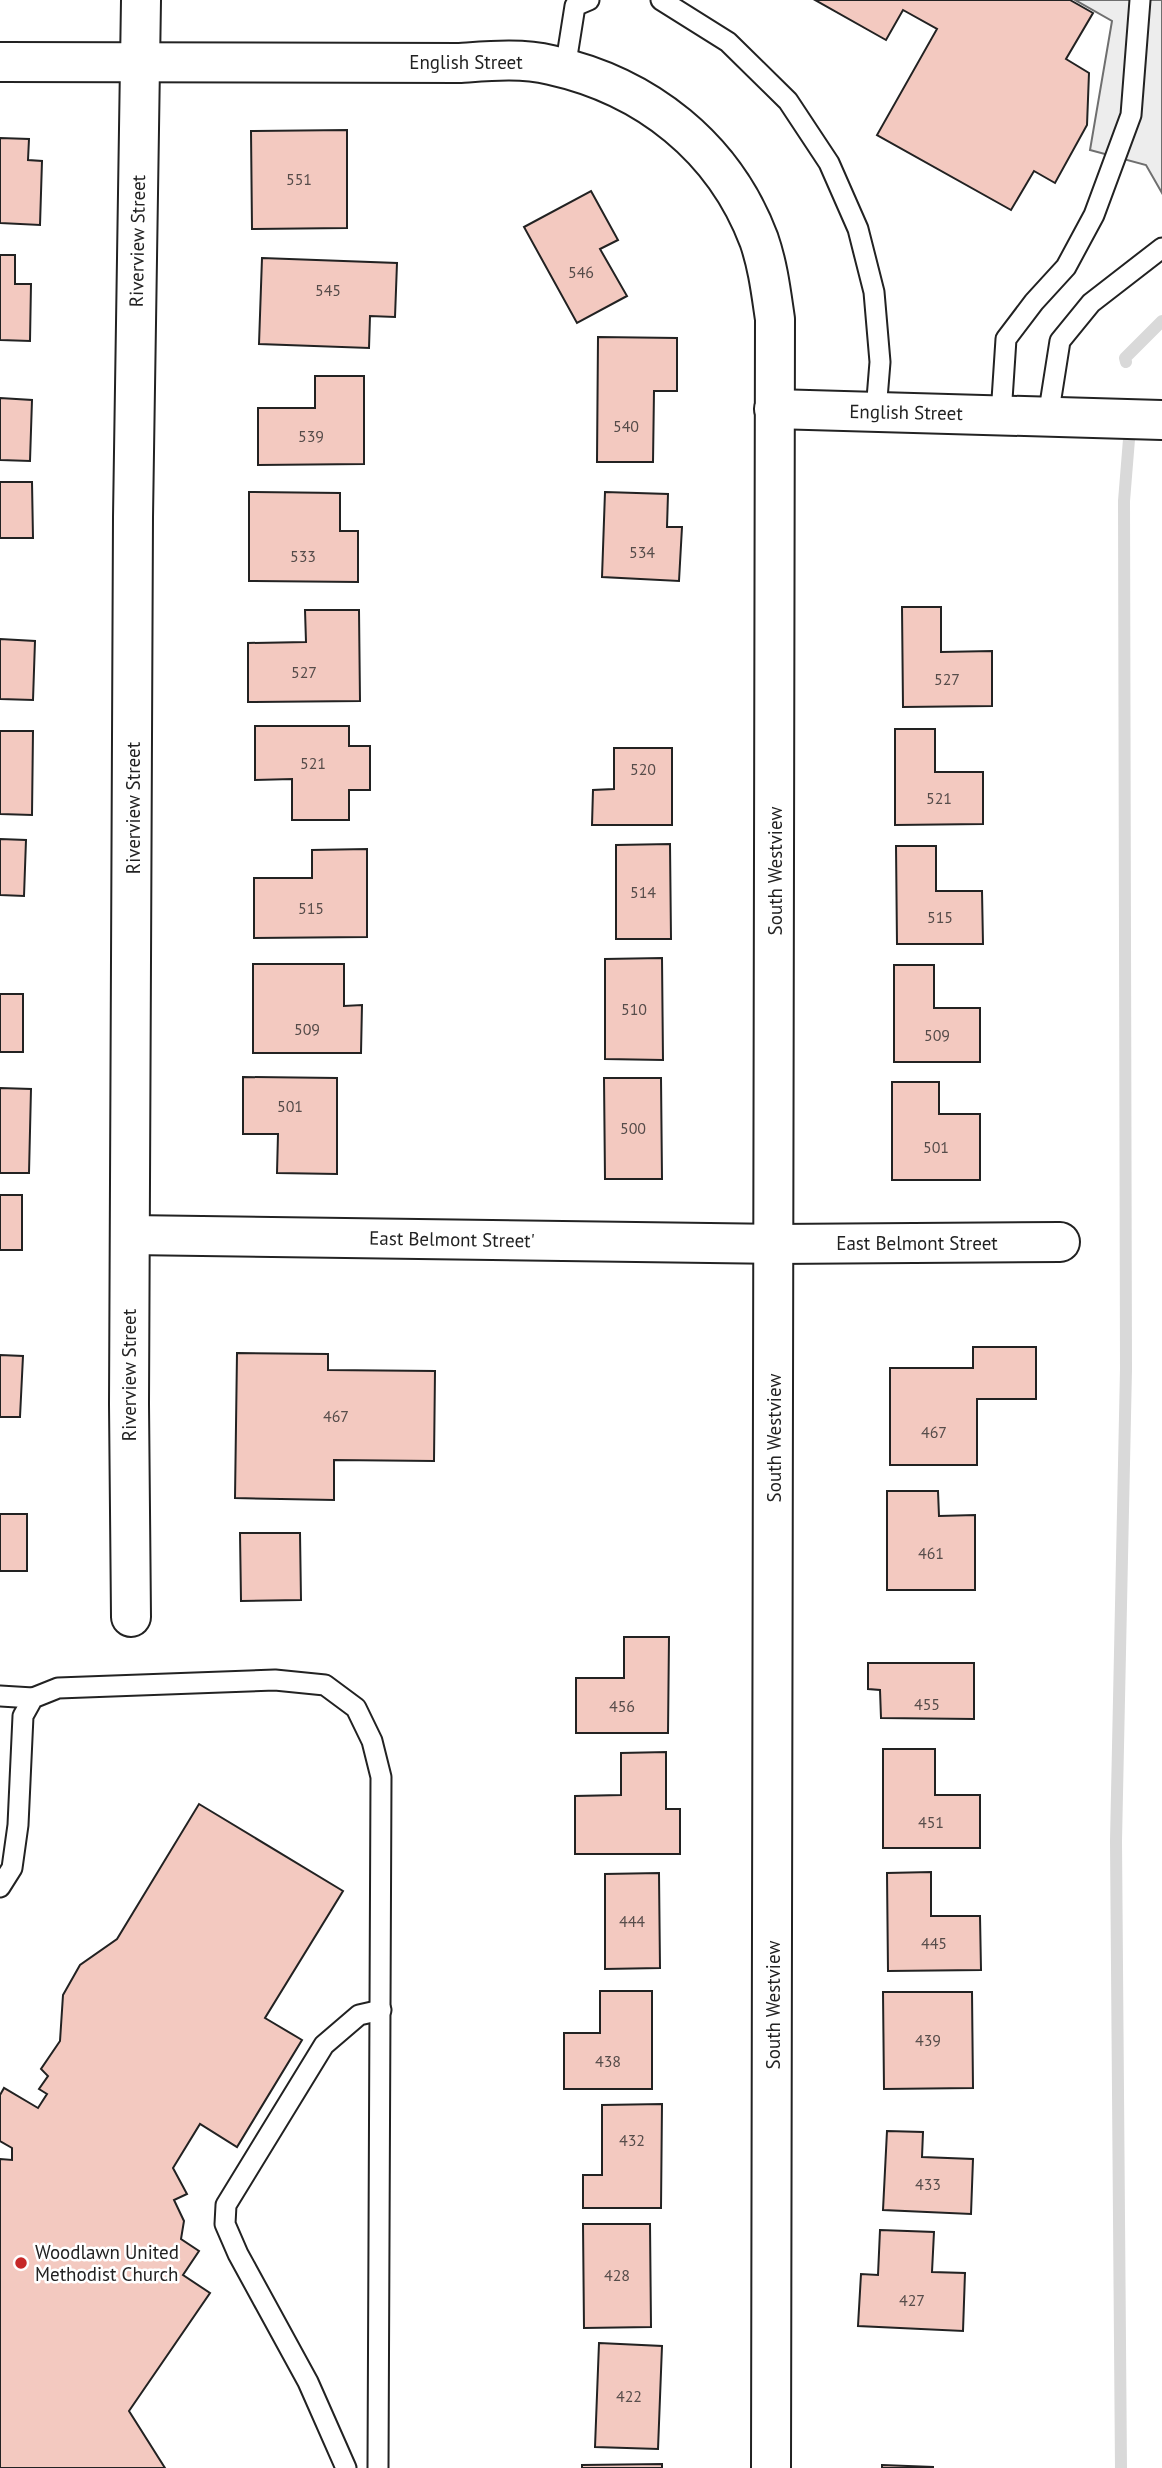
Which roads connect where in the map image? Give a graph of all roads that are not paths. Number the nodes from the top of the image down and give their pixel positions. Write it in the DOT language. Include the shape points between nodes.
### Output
graph roads {
  1 [pos="141,0"];
  2 [pos="589,0"];
  3 [pos="661,0"];
  4 [pos="1140,0"];
  5 [pos="0,62"];
  6 [pos="140,62"];
  7 [pos="565,69"];
  8 [pos="1161,249"];
  9 [pos="774,409"];
  10 [pos="876,411"];
  11 [pos="1001,415"];
  12 [pos="1048,416"];
  13 [pos="1162,420"];
  14 [pos="130,1235"];
  15 [pos="1060,1242"];
  16 [pos="775,1244"];
  17 [pos="131,1617"];
  18 [pos="0,1696"];
  19 [pos="33,1698"];
  20 [pos="0,1887"];
  21 [pos="381,2010"];
  22 [pos="346,2468"];
  23 [pos="378,2468"];
  24 [pos="771,2468"];
  1 -- 6 [label="street, Riverview Street"];
  2 -- 7 [label="lane" via="575,6"];
  3 -- 10 [label="lane" via="728,42 788,101 829,163 858,229 874,292 880,362"];
  4 -- 11 [label="lane" via="1130,115 1094,215 1066,267 1006,339"];
  5 -- 6 [label="street, English Street"];
  6 -- 7 [label="street, English Street" via="507,60"];
  6 -- 14 [label="street, Riverview Street"];
  7 -- 9 [label="street, English Street" via="607,81 653,106 681,127 727,179 759,241 769,275 775,319"];
  8 -- 12 [label="lane" via="1091,303 1060,341"];
  9 -- 10 [label="street, English Street"];
  9 -- 16 [label="street, South Westview"];
  10 -- 11 [label="street, English Street"];
  11 -- 12 [label="street, English Street"];
  12 -- 13 [label="street, English Street"];
  14 -- 16 [label="street, East Belmont Street'"];
  14 -- 17 [label="street, Riverview Street"];
  15 -- 16 [label="street, East Belmont Street"];
  16 -- 24 [label="street, South Westview"];
  18 -- 19 [label="lane"];
  19 -- 20 [label="lane" via="23,1716 12,1868"];
  19 -- 21 [label="lane" via="58,1688 275,1681 325,1685 356,1708 372,1741 381,1777"];
  21 -- 22 [label="lane" via="359,2015 324,2045 226,2205 225,2224 238,2254 308,2382"];
  21 -- 23 [label="lane"];
}
